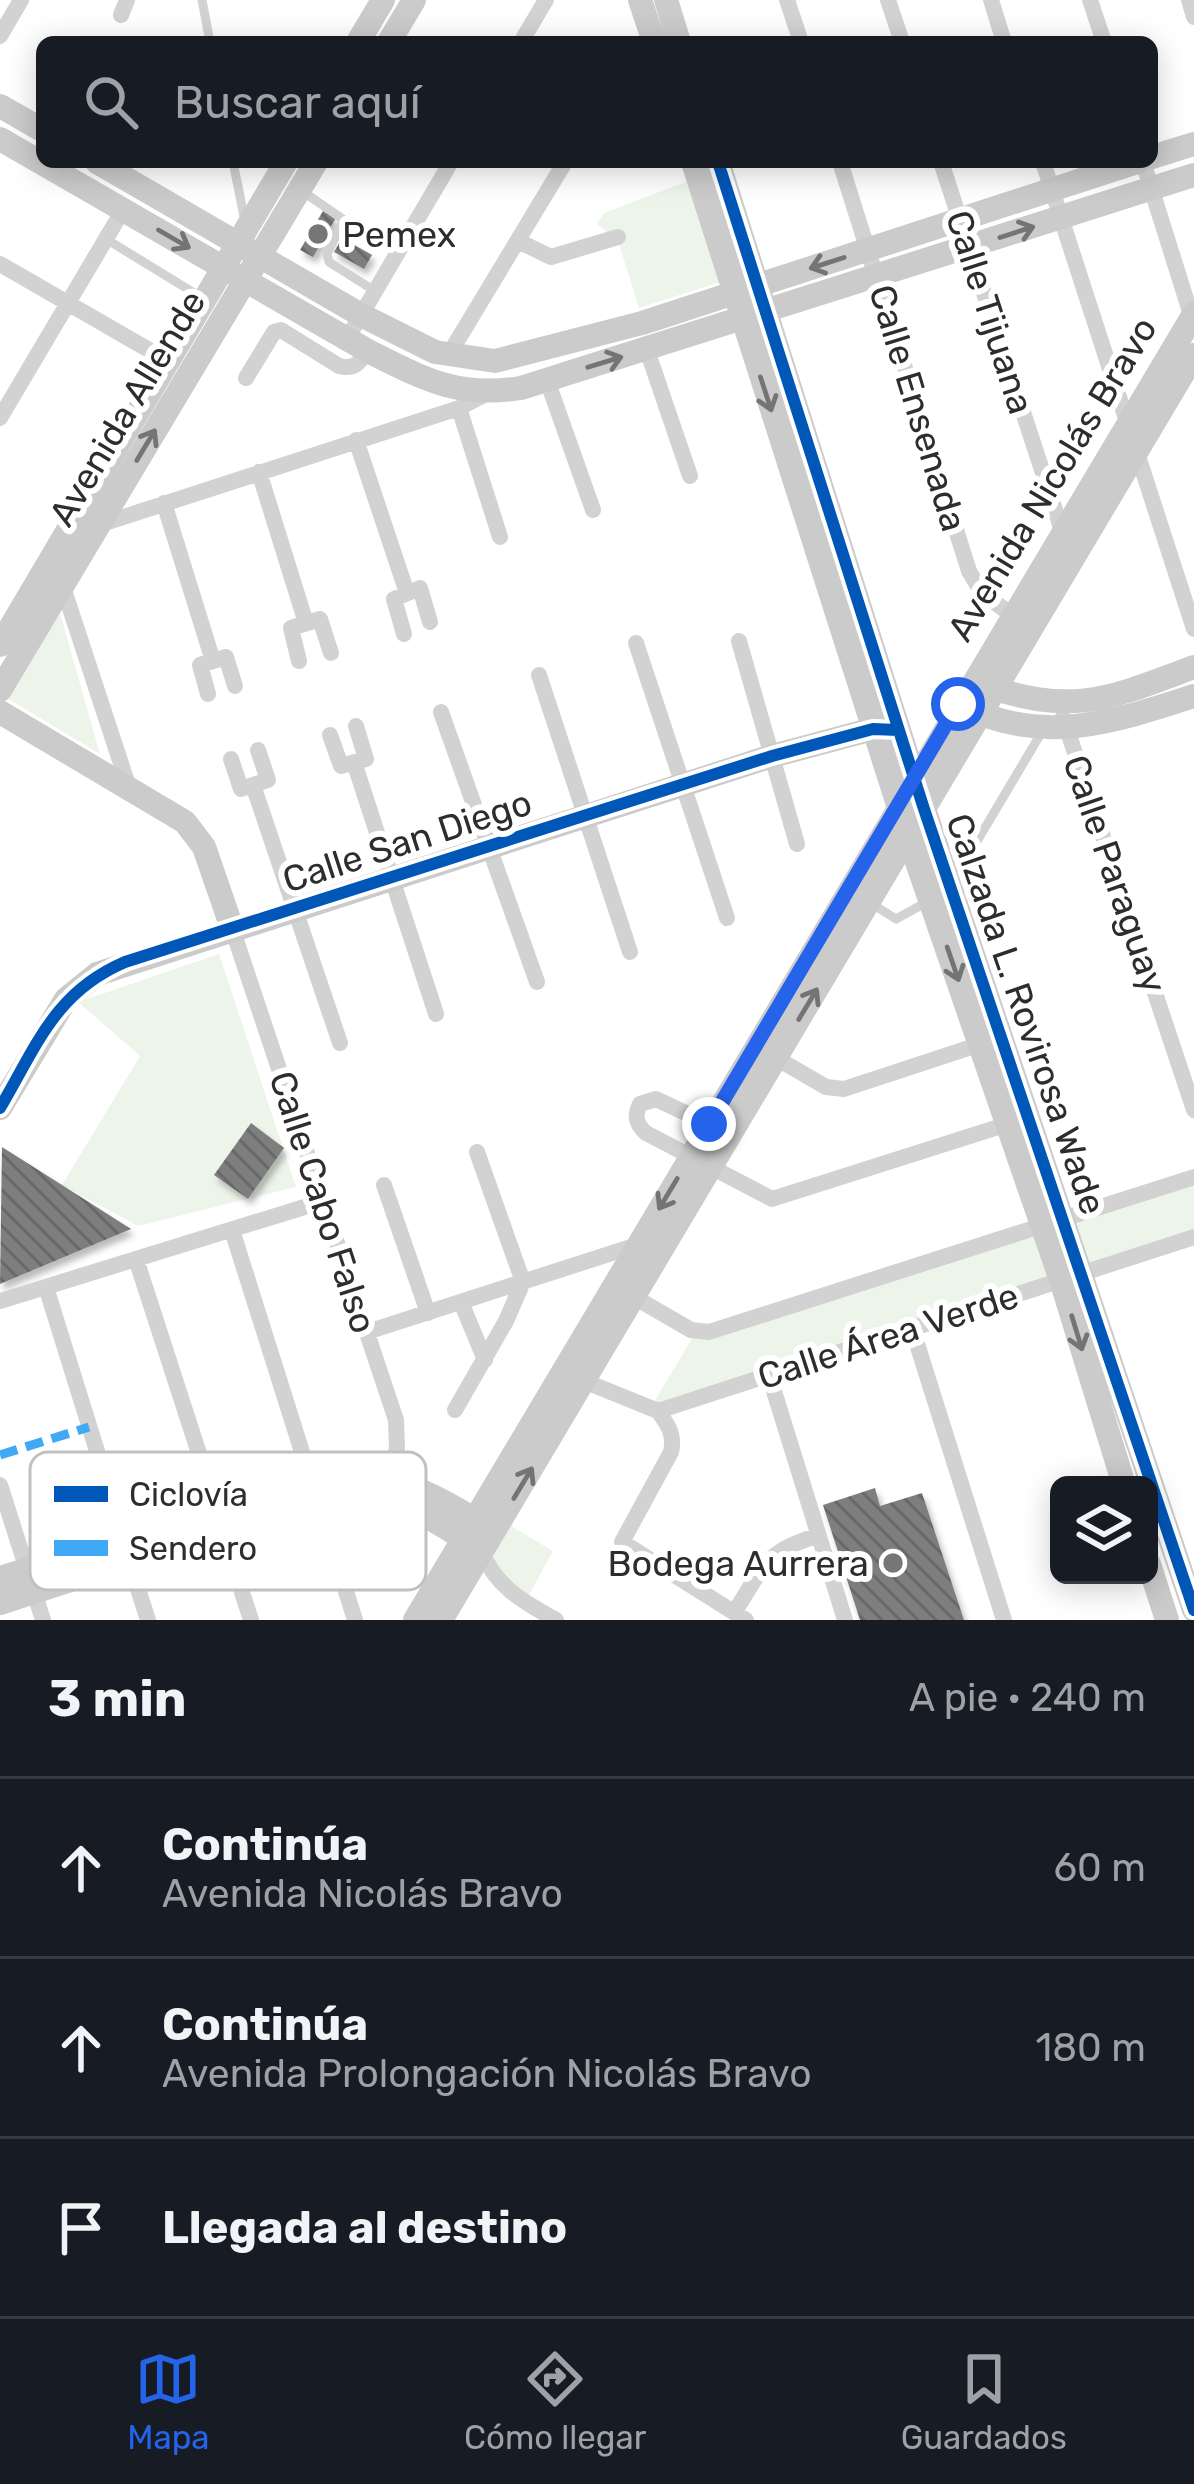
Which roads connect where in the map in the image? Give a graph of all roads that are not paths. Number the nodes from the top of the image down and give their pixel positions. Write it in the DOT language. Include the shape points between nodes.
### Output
graph roads {
  1 [pos="21,0"];
  2 [pos="202,0"];
  3 [pos="383,0"];
  4 [pos="414,0"];
  5 [pos="546,0"];
  6 [pos="666,0"];
  7 [pos="787,0"];
  8 [pos="888,0"];
  9 [pos="991,0"];
  10 [pos="1090,0"];
  11 [pos="1189,0"];
  12 [pos="1194,17"];
  13 [pos="0,36"];
  14 [pos="209,36"];
  15 [pos="362,36"];
  16 [pos="392,36"];
  17 [pos="525,36"];
  18 [pos="678,36"];
  19 [pos="799,36"];
  20 [pos="900,36"];
  21 [pos="1002,36"];
  22 [pos="1102,36"];
  23 [pos="0,106"];
  24 [pos="36,127"];
  25 [pos="0,139"];
  26 [pos="1194,144"];
  27 [pos="1158,155"];
  28 [pos="36,160"];
  29 [pos="50,168"];
  30 [pos="108,168"];
  31 [pos="233,168"];
  32 [pos="283,168"];
  33 [pos="285,168"];
  34 [pos="312,168"];
  35 [pos="447,168"];
  36 [pos="562,168"];
  37 [pos="696,168"];
  38 [pos="719,168"];
  39 [pos="842,168"];
  40 [pos="943,168"];
  41 [pos="1045,168"];
  42 [pos="1121,168"];
  43 [pos="1143,168"];
  44 [pos="1194,175"];
  45 [pos="300,189"];
  46 [pos="1152,189"];
  47 [pos="1052,190"];
  48 [pos="123,210"];
  49 [pos="1060,218"];
  50 [pos="960,220"];
  51 [pos="618,237"];
  52 [pos="106,239"];
  53 [pos="518,241"];
  54 [pos="248,243"];
  55 [pos="969,248"];
  56 [pos="868,250"];
  57 [pos="0,264"];
  58 [pos="234,274"];
  59 [pos="877,277"];
  60 [pos="747,289"];
  61 [pos="375,291"];
  62 [pos="205,299"];
  63 [pos="68,303"];
  64 [pos="361,315"];
  65 [pos="1193,316"];
  66 [pos="754,317"];
  67 [pos="357,345"];
  68 [pos="647,350"];
  69 [pos="1194,355"];
  70 [pos="448,356"];
  71 [pos="168,361"];
  72 [pos="246,378"];
  73 [pos="548,380"];
  74 [pos="489,393"];
  75 [pos="459,408"];
  76 [pos="0,418"];
  77 [pos="1127,425"];
  78 [pos="356,440"];
  79 [pos="1136,452"];
  80 [pos="259,472"];
  81 [pos="690,476"];
  82 [pos="164,503"];
  83 [pos="593,510"];
  84 [pos="99,525"];
  85 [pos="1062,531"];
  86 [pos="500,537"];
  87 [pos="63,586"];
  88 [pos="407,593"];
  89 [pos="430,622"];
  90 [pos="1021,622"];
  91 [pos="306,623"];
  92 [pos="1194,629"];
  93 [pos="404,634"];
  94 [pos="740,641"];
  95 [pos="636,643"];
  96 [pos="0,645"];
  97 [pos="331,653"];
  98 [pos="213,661"];
  99 [pos="299,662"];
  100 [pos="1194,667"];
  101 [pos="539,675"];
  102 [pos="235,686"];
  103 [pos="0,690"];
  104 [pos="208,694"];
  105 [pos="1194,696"];
  106 [pos="976,697"];
  107 [pos="0,712"];
  108 [pos="441,712"];
  109 [pos="1057,722"];
  110 [pos="356,726"];
  111 [pos="886,729"];
  112 [pos="330,735"];
  113 [pos="259,750"];
  114 [pos="772,756"];
  115 [pos="231,759"];
  116 [pos="354,762"];
  117 [pos="915,777"];
  118 [pos="253,785"];
  119 [pos="681,785"];
  120 [pos="129,788"];
  121 [pos="911,806"];
  122 [pos="585,815"];
  123 [pos="908,836"];
  124 [pos="797,844"];
  125 [pos="490,846"];
  126 [pos="392,877"];
  127 [pos="941,893"];
  128 [pos="868,902"];
  129 [pos="295,908"];
  130 [pos="727,918"];
  131 [pos="232,928"];
  132 [pos="630,952"];
  133 [pos="537,982"];
  134 [pos="436,1014"];
  135 [pos="992,1040"];
  136 [pos="340,1043"];
  137 [pos="776,1058"];
  138 [pos="0,1108"];
  139 [pos="1194,1110"];
  140 [pos="709,1124"];
  141 [pos="1008,1124"];
  142 [pos="477,1152"];
  143 [pos="701,1161"];
  144 [pos="1194,1178"];
  145 [pos="384,1185"];
  146 [pos="324,1201"];
  147 [pos="1054,1224"];
  148 [pos="232,1230"];
  149 [pos="1194,1237"];
  150 [pos="638,1245"];
  151 [pos="136,1259"];
  152 [pos="1072,1277"];
  153 [pos="523,1282"];
  154 [pos="46,1287"];
  155 [pos="634,1297"];
  156 [pos="0,1301"];
  157 [pos="461,1302"];
  158 [pos="428,1312"];
  159 [pos="912,1328"];
  160 [pos="367,1332"];
  161 [pos="485,1360"];
  162 [pos="769,1375"];
  163 [pos="584,1381"];
  164 [pos="454,1410"];
  165 [pos="658,1411"];
  166 [pos="97,1452"];
  167 [pos="197,1452"];
  168 [pos="299,1452"];
  169 [pos="397,1452"];
  170 [pos="1122,1476"];
  171 [pos="0,1485"];
  172 [pos="426,1501"];
  173 [pos="426,1515"];
  174 [pos="478,1535"];
  175 [pos="817,1536"];
  176 [pos="0,1578"];
  177 [pos="30,1581"];
  178 [pos="1155,1584"];
  179 [pos="33,1590"];
  180 [pos="139,1590"];
  181 [pos="241,1590"];
  182 [pos="345,1590"];
  183 [pos="0,1603"];
  184 [pos="1194,1610"];
  185 [pos="741,1616"];
  186 [pos="43,1620"];
  187 [pos="148,1620"];
  188 [pos="251,1620"];
  189 [pos="355,1620"];
  190 [pos="415,1620"];
  191 [pos="441,1620"];
  192 [pos="556,1620"];
  193 [pos="845,1620"];
  194 [pos="1004,1620"];
  195 [pos="1166,1620"];
  1 -- 13 [label="street"];
  2 -- 14 [label="lane"];
  3 -- 15 [label="street"];
  4 -- 16 [label="street"];
  5 -- 17 [label="street"];
  6 -- 18 [label="street"];
  7 -- 19 [label="street"];
  8 -- 20 [label="street"];
  9 -- 21 [label="street"];
  10 -- 22 [label="street"];
  11 -- 12 [label="street"];
  23 -- 24 [label="street"];
  25 -- 28 [label="street"];
  26 -- 27 [label="street"];
  29 -- 48 [label="street"];
  30 -- 54 [label="street"];
  31 -- 54 [label="lane"];
  32 -- 54 [label="street, Avenida Allende"];
  33 -- 45 [label="lane"];
  34 -- 45 [label="street, Avenida Allende"];
  35 -- 61 [label="street"];
  36 -- 53 [label="street"];
  37 -- 60 [label="street, Calzada L. Rovirosa Wade"];
  38 -- 60 [label="street, Calzada L. Rovirosa Wade"];
  39 -- 56 [label="street, Calle Ensenada"];
  40 -- 50 [label="street, Calle Tijuana"];
  41 -- 47 [label="street"];
  42 -- 47 [label="street"];
  43 -- 46 [label="street"];
  44 -- 46 [label="street"];
  45 -- 54 [label="street, Avenida Allende"];
  45 -- 61 [label="lane" via="344,220 328,262"];
  46 -- 49 [label="street"];
  46 -- 65 [label="street"];
  47 -- 49 [label="street"];
  47 -- 50 [label="street"];
  48 -- 52 [label="street"];
  48 -- 58 [label="street, one-way"];
  55 -- 49 [label="street, one-way"];
  49 -- 77 [label="street"];
  50 -- 55 [label="street, Calle Tijuana"];
  50 -- 56 [label="street"];
  51 -- 53 [label="street" via="551,256"];
  52 -- 62 [label="lane"];
  52 -- 63 [label="street"];
  53 -- 70 [label="street"];
  54 -- 58 [label="street, Avenida Allende"];
  54 -- 64 [label="street"];
  55 -- 59 [label="street"];
  55 -- 85 [label="street, Calle Tijuana"];
  56 -- 59 [label="street, Calle Ensenada"];
  56 -- 60 [label="street, one-way"];
  57 -- 63 [label="street"];
  58 -- 62 [label="street, Avenida Allende"];
  58 -- 67 [label="street"];
  84 -- 58 [label="street, Avenida Allende, one-way"];
  59 -- 66 [label="street"];
  59 -- 90 [label="street, Calle Ensenada" via="969,571 982,593"];
  60 -- 66 [label="street, Calzada L. Rovirosa Wade"];
  60 -- 70 [label="street" via="525,356"];
  61 -- 64 [label="street"];
  62 -- 71 [label="street, Avenida Allende"];
  63 -- 71 [label="street"];
  63 -- 76 [label="street"];
  64 -- 67 [label="street"];
  64 -- 70 [label="street"];
  65 -- 77 [label="street, Avenida Nicolás Bravo"];
  66 -- 68 [label="street"];
  66 -- 111 [label="street, Calzada L. Rovirosa Wade"];
  67 -- 72 [label="street" via="358,365 350,369 274,332"];
  67 -- 74 [label="street" via="423,379"];
  73 -- 68 [label="street, one-way"];
  68 -- 81 [label="street"];
  69 -- 79 [label="street, Avenida Nicolás Bravo"];
  71 -- 96 [label="street, Avenida Allende"];
  73 -- 74 [label="street"];
  73 -- 83 [label="street"];
  74 -- 75 [label="street"];
  75 -- 78 [label="street"];
  75 -- 86 [label="street"];
  77 -- 79 [label="street"];
  77 -- 85 [label="street, Avenida Nicolás Bravo"];
  78 -- 80 [label="street"];
  78 -- 88 [label="street"];
  79 -- 90 [label="street, Avenida Nicolás Bravo"];
  79 -- 92 [label="street"];
  80 -- 82 [label="street"];
  80 -- 91 [label="street"];
  82 -- 84 [label="street"];
  82 -- 98 [label="street"];
  84 -- 87 [label="street, Avenida Allende"];
  85 -- 90 [label="street, Avenida Nicolás Bravo"];
  87 -- 103 [label="street, Avenida Allende"];
  87 -- 120 [label="street"];
  88 -- 89 [label="street" via="420,589"];
  88 -- 93 [label="street" via="394,598"];
  90 -- 106 [label="street, Avenida Nicolás Bravo"];
  91 -- 97 [label="street"];
  91 -- 99 [label="street"];
  94 -- 114 [label="street"];
  95 -- 119 [label="street"];
  98 -- 102 [label="street" via="226,657"];
  98 -- 104 [label="street" via="200,665"];
  100 -- 109 [label="street"];
  101 -- 122 [label="street"];
  105 -- 109 [label="street"];
  106 -- 109 [label="street"];
  106 -- 117 [label="street, Avenida Nicolás Bravo"];
  106 -- 121 [label="street, Avenida Nicolás Bravo"];
  107 -- 120 [label="street"];
  108 -- 125 [label="street"];
  109 -- 127 [label="lane"];
  109 -- 139 [label="street, Calle Paraguay"];
  110 -- 116 [label="street"];
  111 -- 114 [label="street, Calle San Diego"];
  111 -- 117 [label="street, Calzada L. Rovirosa Wade"];
  111 -- 121 [label="street, Calzada L. Rovirosa Wade"];
  112 -- 116 [label="street"];
  113 -- 118 [label="street" via="268,780"];
  114 -- 119 [label="street, Calle San Diego"];
  114 -- 124 [label="street"];
  115 -- 118 [label="street" via="241,789"];
  116 -- 126 [label="street"];
  117 -- 121 [label="street, Avenida Nicolás Bravo"];
  118 -- 129 [label="street"];
  119 -- 122 [label="street, Calle San Diego"];
  119 -- 130 [label="street"];
  120 -- 131 [label="street" via="193,831"];
  121 -- 123 [label="street, Calzada L. Rovirosa Wade"];
  121 -- 127 [label="street, Calzada L. Rovirosa Wade"];
  121 -- 140 [label="street"];
  122 -- 125 [label="street, Calle San Diego"];
  122 -- 132 [label="street"];
  123 -- 127 [label="street, Calzada L. Rovirosa Wade"];
  123 -- 128 [label="street"];
  125 -- 126 [label="street, Calle San Diego"];
  125 -- 133 [label="street"];
  126 -- 129 [label="street, Calle San Diego"];
  126 -- 134 [label="street"];
  127 -- 128 [label="lane" via="896,919"];
  127 -- 135 [label="street, Calzada L. Rovirosa Wade"];
  137 -- 128 [label="street, one-way"];
  129 -- 131 [label="street, Calle San Diego"];
  129 -- 136 [label="street"];
  131 -- 138 [label="street, Calle San Diego" via="125,962 79,986"];
  131 -- 146 [label="street, Calle Cabo Falso"];
  135 -- 137 [label="street" via="844,1089"];
  135 -- 141 [label="street, Calzada L. Rovirosa Wade"];
  135 -- 147 [label="street, Calzada L. Rovirosa Wade"];
  137 -- 143 [label="street"];
  140 -- 143 [label="street"];
  140 -- 143 [label="street" via="647,1099 636,1121"];
  141 -- 143 [label="street" via="782,1198 762,1196"];
  141 -- 147 [label="street, Calzada L. Rovirosa Wade"];
  142 -- 153 [label="street"];
  143 -- 150 [label="street, one-way"];
  143 -- 155 [label="street"];
  144 -- 147 [label="street, Calle Área Verde"];
  145 -- 158 [label="street"];
  146 -- 148 [label="street"];
  146 -- 160 [label="street, Calle Cabo Falso"];
  147 -- 152 [label="street, Calzada L. Rovirosa Wade"];
  147 -- 155 [label="street, Calle Área Verde" via="700,1333"];
  148 -- 151 [label="street"];
  148 -- 168 [label="street"];
  149 -- 152 [label="street, Calle Área Verde"];
  150 -- 153 [label="street"];
  150 -- 174 [label="street"];
  151 -- 154 [label="street"];
  151 -- 167 [label="street"];
  152 -- 159 [label="street, Calle Área Verde"];
  152 -- 170 [label="street, Calzada L. Rovirosa Wade, one-way"];
  152 -- 184 [label="street, Calzada L. Rovirosa Wade"];
  153 -- 157 [label="street"];
  153 -- 161 [label="street"];
  154 -- 156 [label="street"];
  154 -- 166 [label="street"];
  155 -- 163 [label="street"];
  157 -- 158 [label="street"];
  157 -- 161 [label="street"];
  158 -- 160 [label="street"];
  159 -- 162 [label="street, Calle Área Verde"];
  159 -- 194 [label="street"];
  160 -- 169 [label="street, Calle Cabo Falso"];
  161 -- 164 [label="street"];
  162 -- 165 [label="street, Calle Área Verde"];
  162 -- 175 [label="street"];
  163 -- 165 [label="street"];
  174 -- 163 [label="street, one-way"];
  165 -- 185 [label="street" via="674,1440 671,1452 622,1542"];
  171 -- 177 [label="street"];
  172 -- 174 [label="street"];
  173 -- 174 [label="street"];
  174 -- 190 [label="street"];
  174 -- 191 [label="street"];
  174 -- 192 [label="street" via="488,1568 510,1593"];
  175 -- 185 [label="street" via="770,1557"];
  175 -- 193 [label="street"];
  176 -- 177 [label="street"];
  177 -- 183 [label="street"];
  178 -- 195 [label="street"];
  179 -- 186 [label="street"];
  180 -- 187 [label="street"];
  181 -- 188 [label="street"];
  182 -- 189 [label="street"];
}
